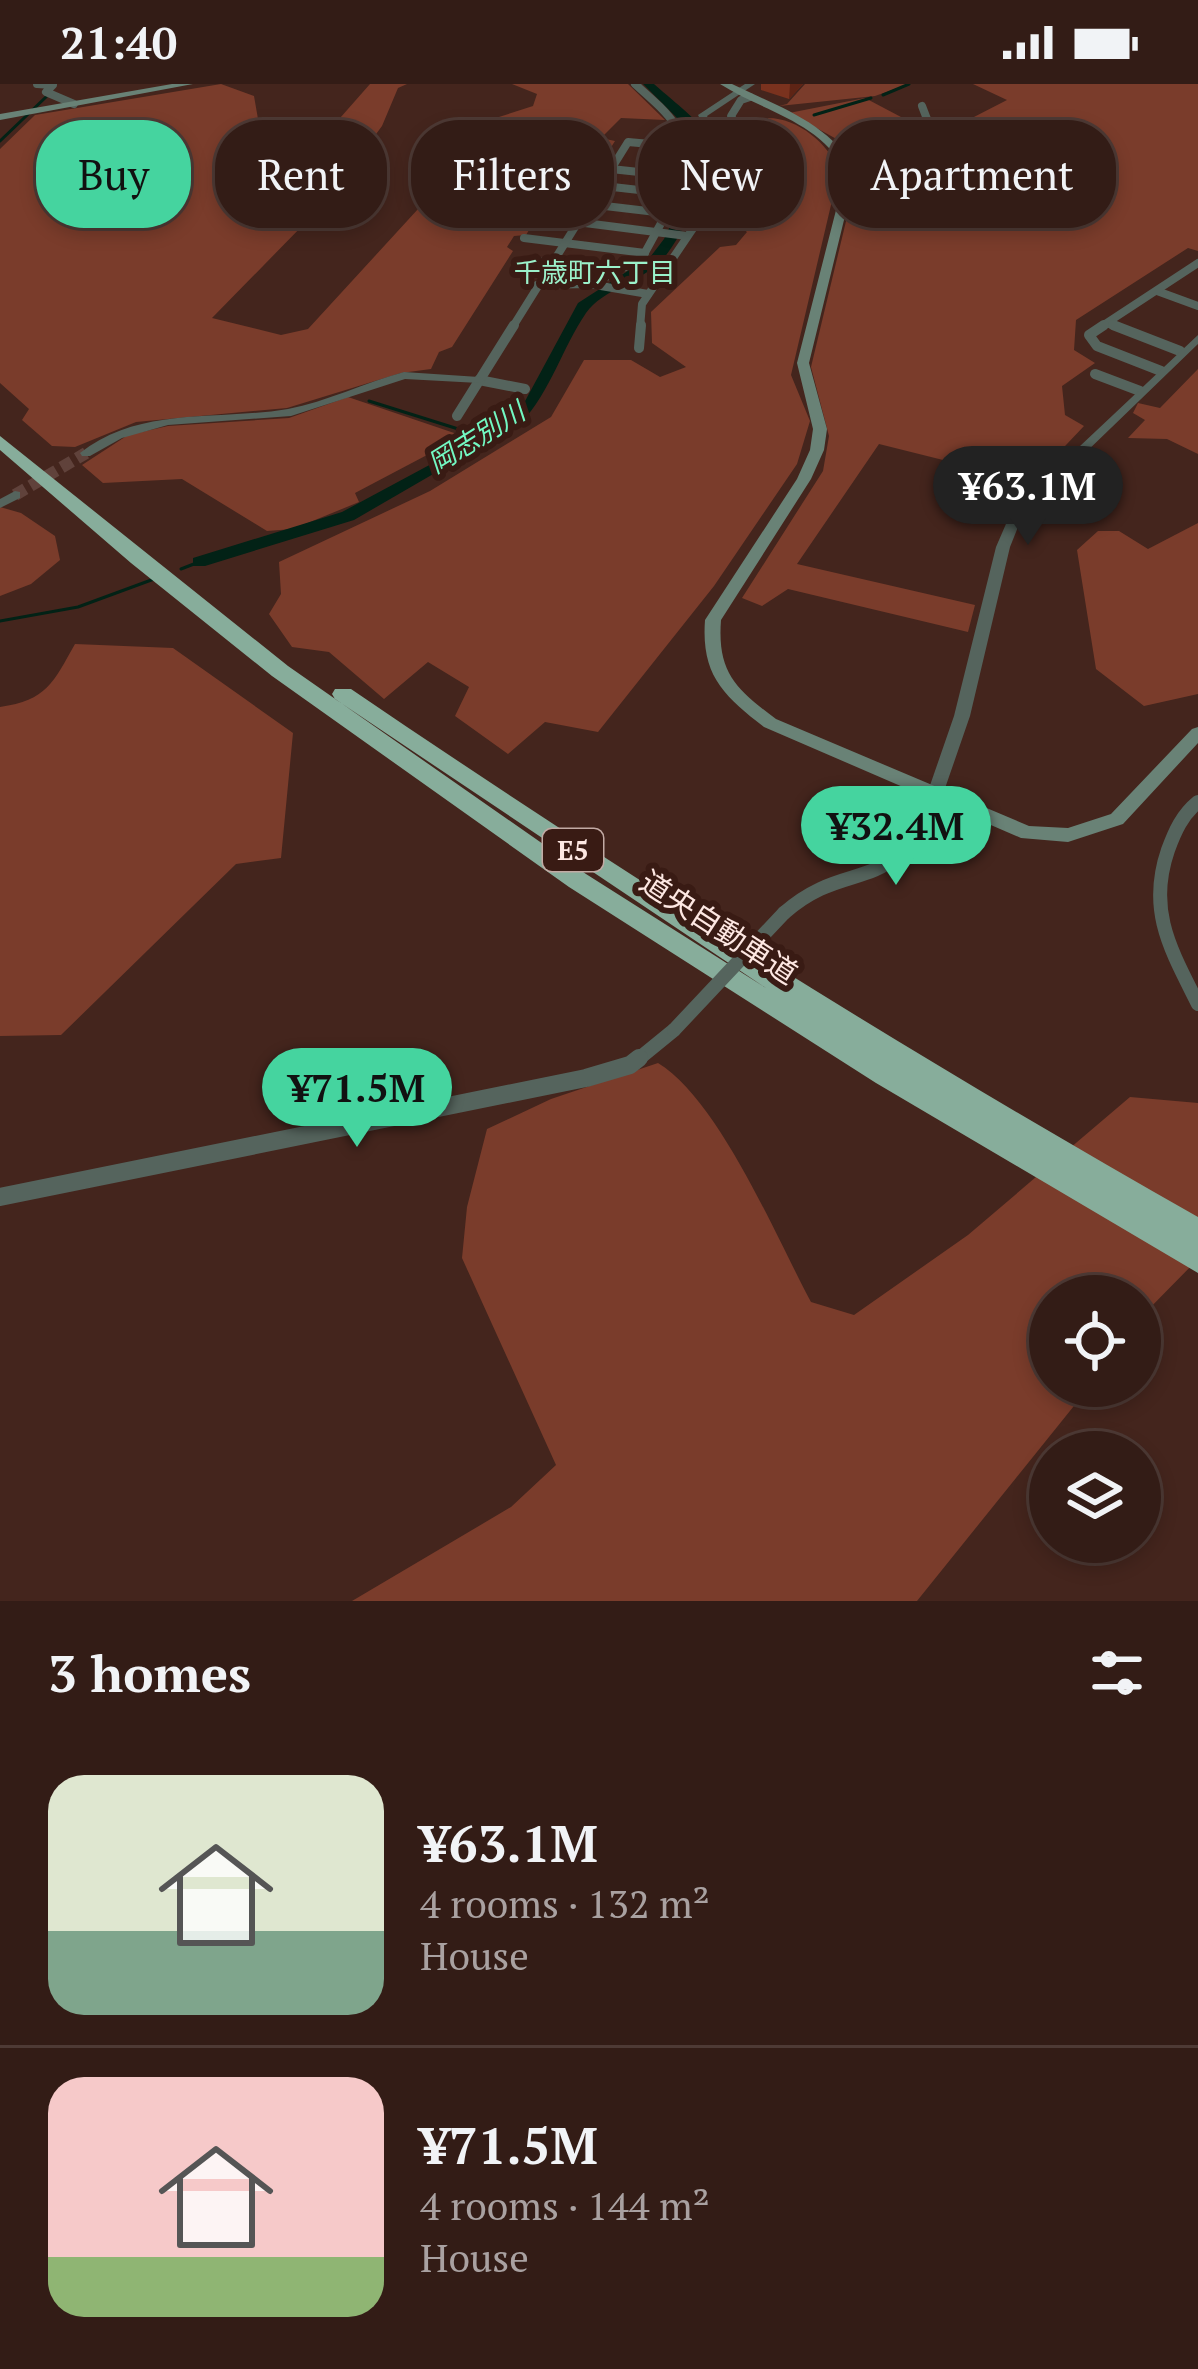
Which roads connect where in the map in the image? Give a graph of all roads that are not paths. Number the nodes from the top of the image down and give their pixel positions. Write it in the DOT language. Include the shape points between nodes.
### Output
graph roads {
  1 [pos="37,84"];
  2 [pos="188,84"];
  3 [pos="635,84"];
  4 [pos="725,84"];
  5 [pos="56,85"];
  6 [pos="747,91"];
  7 [pos="74,104"];
  8 [pos="922,106"];
  9 [pos="0,118"];
  10 [pos="675,120"];
  11 [pos="701,120"];
  12 [pos="733,120"];
  13 [pos="923,120"];
  14 [pos="638,143"];
  15 [pos="614,163"];
  16 [pos="614,227"];
  17 [pos="573,228"];
  18 [pos="661,228"];
  19 [pos="690,228"];
  20 [pos="660,233"];
  21 [pos="684,236"];
  22 [pos="524,238"];
  23 [pos="564,243"];
  24 [pos="645,253"];
  25 [pos="1183,254"];
  26 [pos="536,261"];
  27 [pos="1198,261"];
  28 [pos="551,263"];
  29 [pos="618,272"];
  30 [pos="1180,276"];
  31 [pos="1198,282"];
  32 [pos="537,285"];
  33 [pos="595,285"];
  34 [pos="1157,291"];
  35 [pos="648,293"];
  36 [pos="1198,306"];
  37 [pos="1109,324"];
  38 [pos="1198,338"];
  39 [pos="639,348"];
  40 [pos="1180,351"];
  41 [pos="1120,355"];
  42 [pos="1161,371"];
  43 [pos="479,380"];
  44 [pos="525,389"];
  45 [pos="1140,391"];
  46 [pos="457,416"];
  47 [pos="0,422"];
  48 [pos="0,441"];
  49 [pos="86,453"];
  50 [pos="970,487"];
  51 [pos="15,495"];
  52 [pos="1024,502"];
  53 [pos="0,504"];
  54 [pos="1198,734"];
  55 [pos="934,797"];
  56 [pos="1198,802"];
  57 [pos="1198,1004"];
  58 [pos="0,1197"];
  59 [pos="1187,1240"];
  1 -- 5 [label="street"];
  2 -- 7 [label="main road"];
  3 -- 10 [label="street"];
  4 -- 6 [label="main road"];
  5 -- 7 [label="street" via="46,92"];
  6 -- 11 [label="street"];
  6 -- 12 [label="street"];
  6 -- 55 [label="main road" via="824,137 851,171 803,364 820,429 817,450 713,620 713,659 728,687 770,723"];
  7 -- 9 [label="main road"];
  8 -- 13 [label="street"];
  14 -- 15 [label="street" via="628,142"];
  16 -- 20 [label="street"];
  17 -- 23 [label="street"];
  18 -- 20 [label="street"];
  19 -- 21 [label="street"];
  20 -- 21 [label="street"];
  20 -- 24 [label="street"];
  21 -- 35 [label="street"];
  22 -- 23 [label="street"];
  23 -- 24 [label="street"];
  23 -- 28 [label="street"];
  24 -- 29 [label="street"];
  25 -- 27 [label="street"];
  26 -- 28 [label="street"];
  27 -- 30 [label="street"];
  28 -- 29 [label="street"];
  28 -- 32 [label="street"];
  29 -- 33 [label="street"];
  30 -- 31 [label="street"];
  30 -- 34 [label="street"];
  32 -- 33 [label="street"];
  32 -- 43 [label="street"];
  33 -- 35 [label="street"];
  34 -- 36 [label="street"];
  34 -- 37 [label="street"];
  35 -- 39 [label="street"];
  37 -- 40 [label="street"];
  37 -- 41 [label="street" via="1088,337"];
  38 -- 40 [label="street"];
  40 -- 42 [label="street"];
  41 -- 42 [label="street"];
  41 -- 45 [label="street" via="1095,374"];
  42 -- 45 [label="street"];
  43 -- 44 [label="street"];
  43 -- 46 [label="street"];
  43 -- 49 [label="street" via="404,375 291,412 167,421"];
  45 -- 52 [label="street"];
  47 -- 59 [label="highway, 道央自動車道 / E5" via="233,614 447,766"];
  48 -- 59 [label="highway, 道央自動車道 / E5" via="141,562 488,818 869,1065"];
  50 -- 52 [label="street"];
  51 -- 53 [label="street"];
  52 -- 55 [label="street" via="1008,528"];
  54 -- 55 [label="main road" via="1117,819 1086,832 1027,833"];
  55 -- 58 [label="street, bridge" via="903,854 809,892 630,1064"];
  56 -- 57 [label="street" via="1183,812 1154,886 1156,917"];
}
